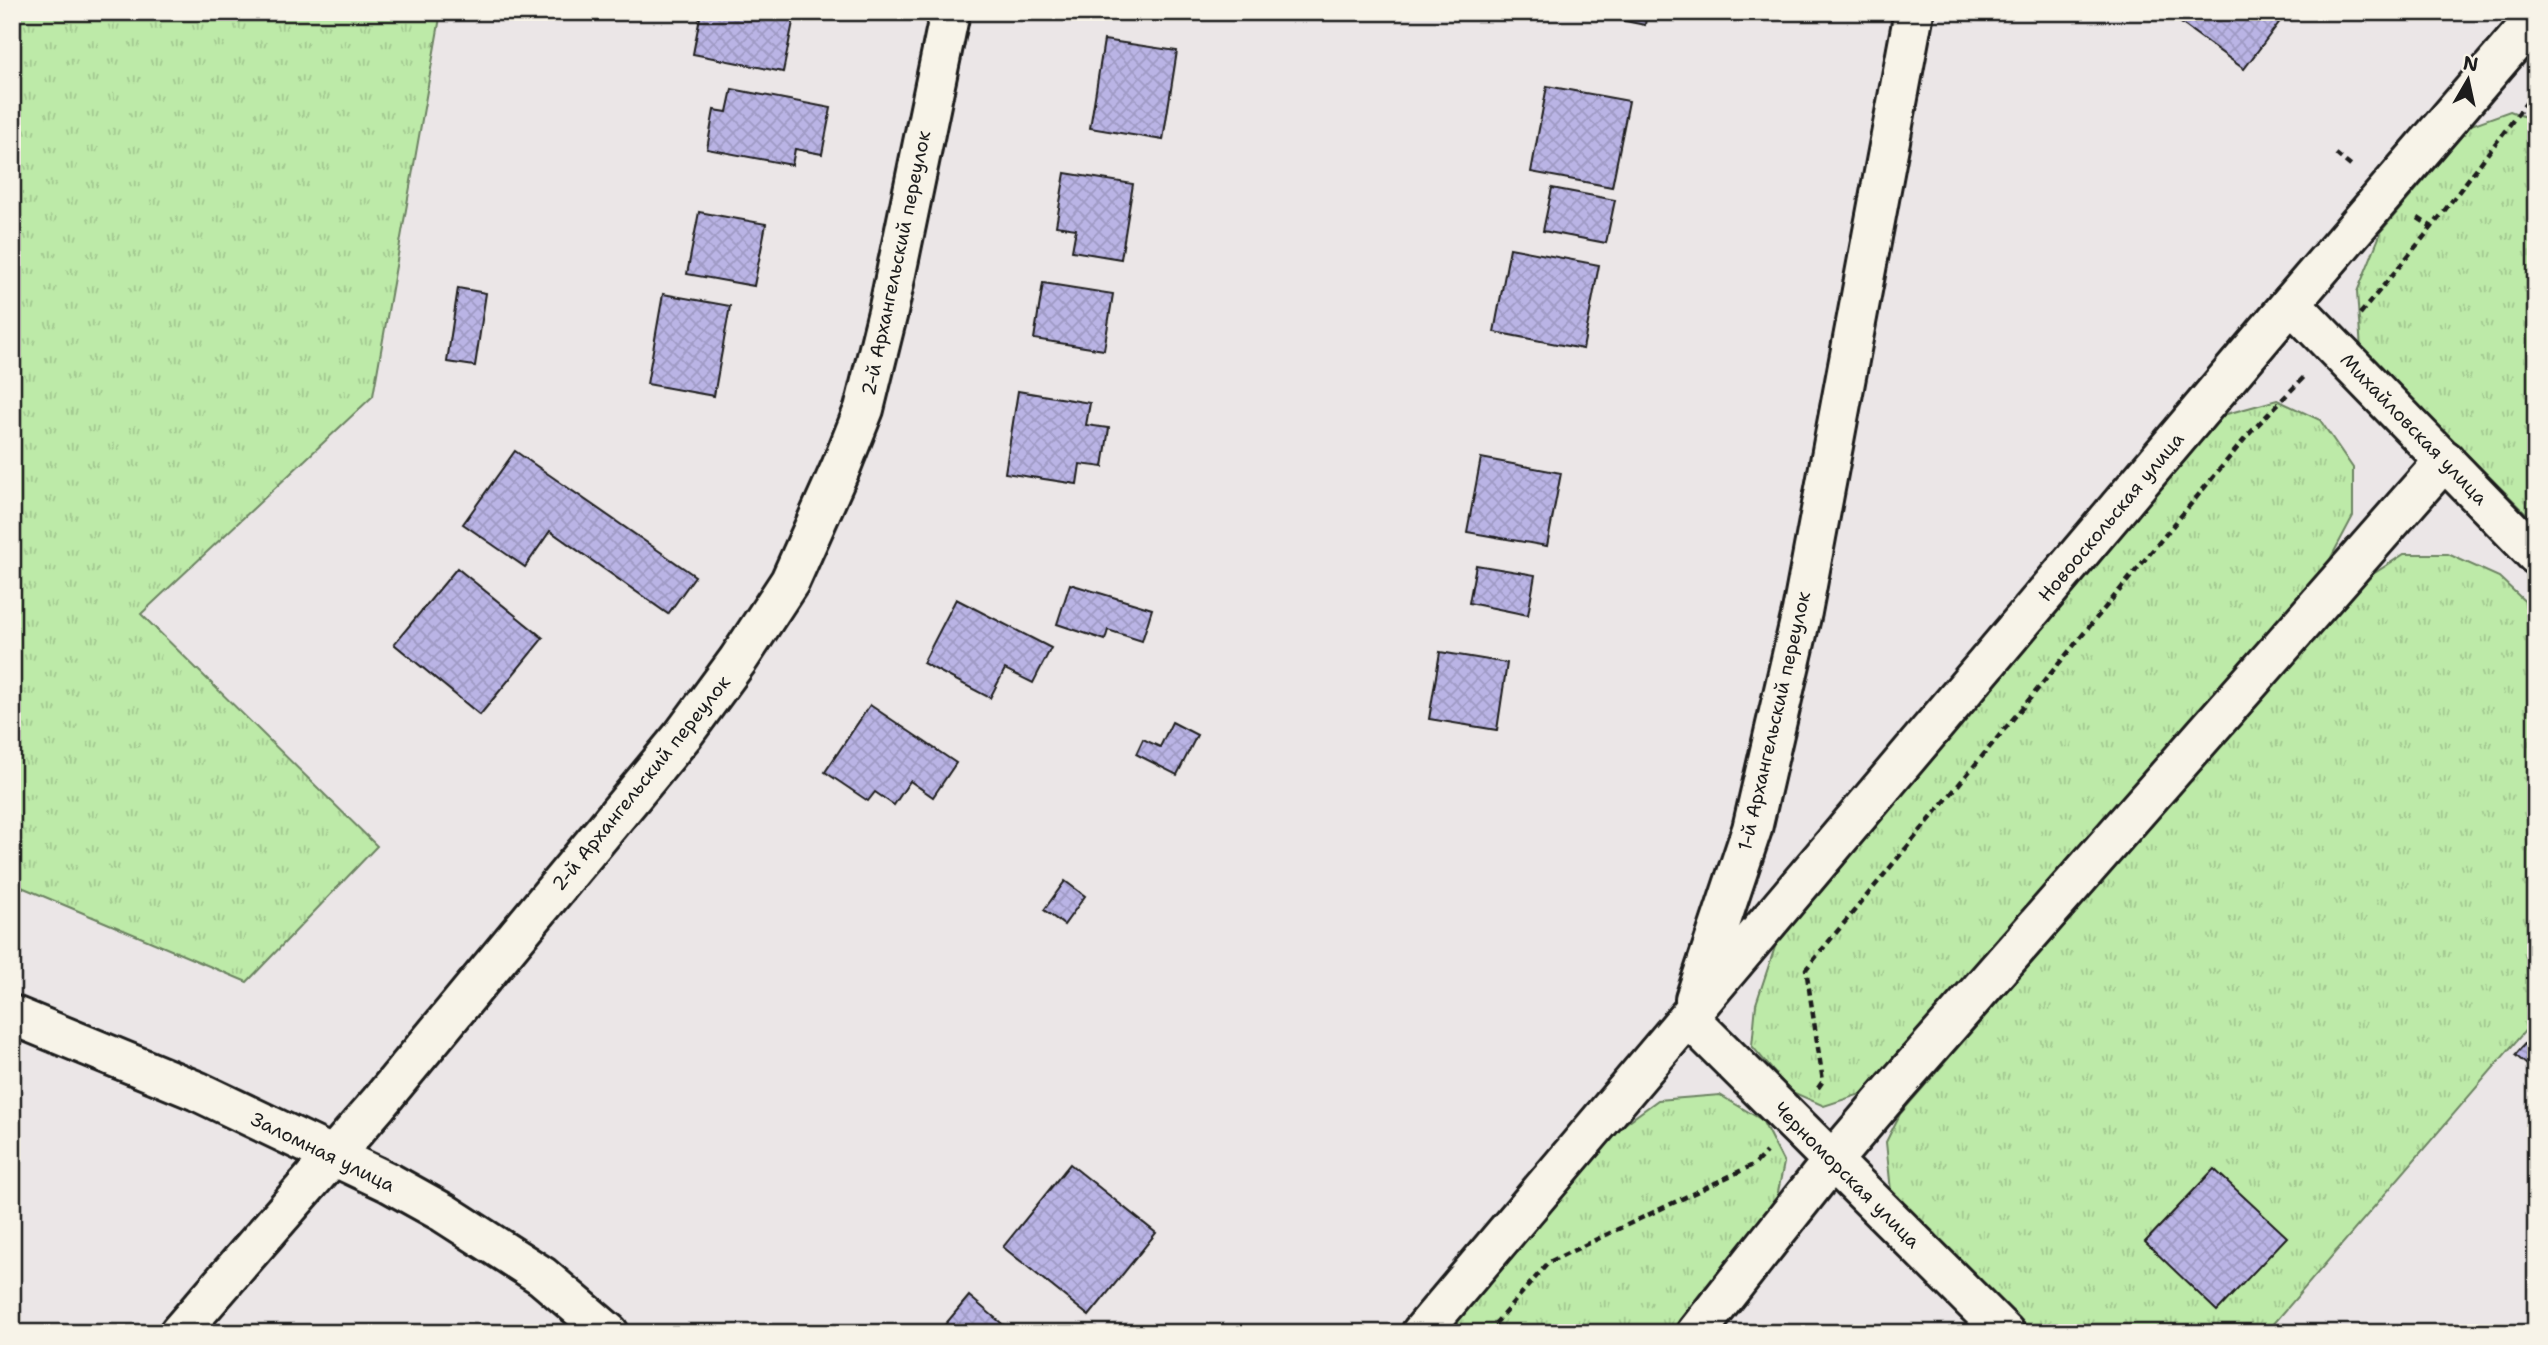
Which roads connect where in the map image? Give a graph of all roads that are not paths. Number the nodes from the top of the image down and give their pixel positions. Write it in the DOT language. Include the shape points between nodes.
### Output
graph roads {
  1 [pos="950,12"];
  2 [pos="1914,12"];
  3 [pos="2536,17"];
  4 [pos="2291,303"];
  5 [pos="2445,460"];
  6 [pos="2536,555"];
  7 [pos="12,1015"];
  8 [pos="1689,1018"];
  9 [pos="333,1157"];
  10 [pos="1832,1161"];
  11 [pos="179,1333"];
  12 [pos="609,1333"];
  13 [pos="1421,1333"];
  14 [pos="1696,1333"];
  15 [pos="2005,1333"];
  1 -- 9 [label="street, 2-й Архангельский переулок" via="864,409 790,581 683,735"];
  2 -- 8 [label="street, 1-й Архангельский переулок" via="1802,612 1752,829"];
  3 -- 4 [label="street, Новооскольская улица"];
  4 -- 5 [label="street, Михайловская улица"];
  4 -- 8 [label="street, Новооскольская улица"];
  5 -- 6 [label="street, Михайловская улица"];
  5 -- 10 [label="street"];
  7 -- 9 [label="street, Заломная улица" via="197,1091"];
  8 -- 10 [label="street, Черноморская улица"];
  8 -- 13 [label="street, 1-й Архангельский переулок"];
  9 -- 11 [label="street, 2-й Архангельский переулок"];
  9 -- 12 [label="street, Заломная улица" via="443,1213 542,1276"];
  10 -- 14 [label="street"];
  10 -- 15 [label="street, Черноморская улица"];
}
